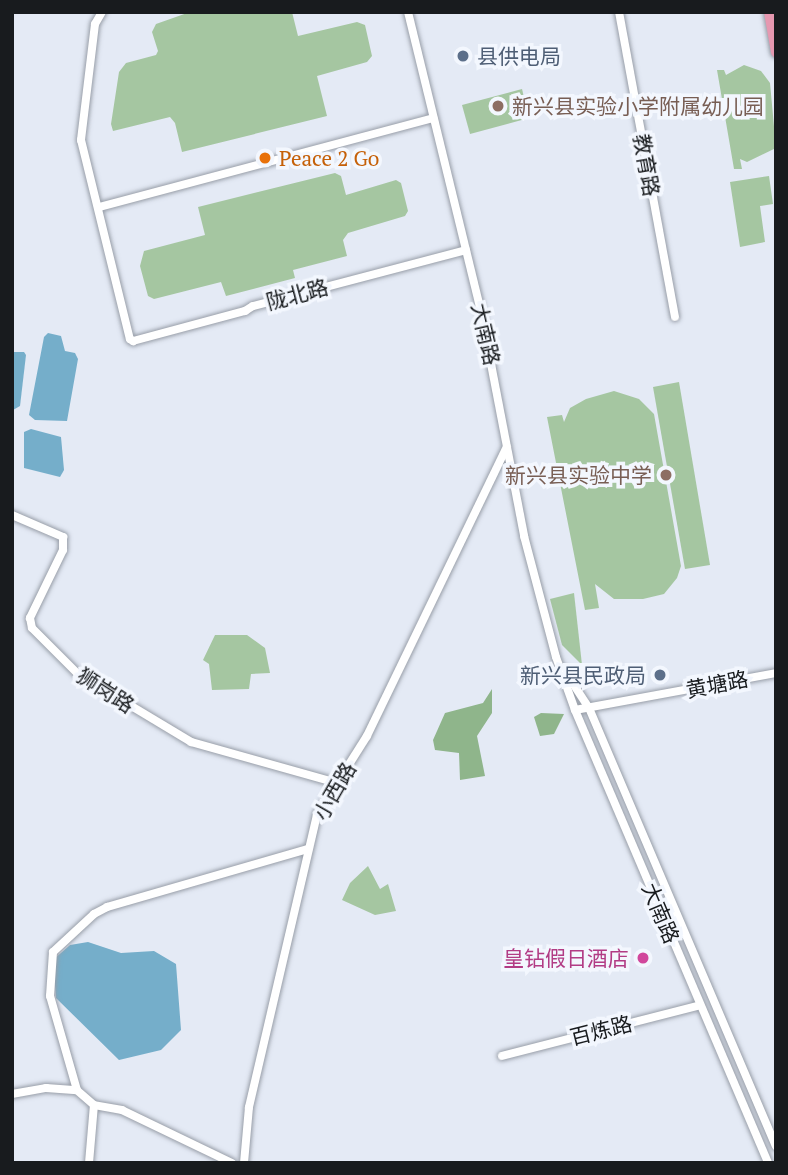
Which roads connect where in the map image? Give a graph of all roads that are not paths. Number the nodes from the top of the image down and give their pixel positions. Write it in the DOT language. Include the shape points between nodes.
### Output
graph roads {
  1 [pos="102,12"];
  2 [pos="408,12"];
  3 [pos="619,12"];
  4 [pos="769,12"];
  5 [pos="776,52"];
  6 [pos="433,118"];
  7 [pos="99,207"];
  8 [pos="466,250"];
  9 [pos="676,317"];
  10 [pos="507,447"];
  11 [pos="12,515"];
  12 [pos="556,657"];
  13 [pos="776,673"];
  14 [pos="589,708"];
  15 [pos="575,710"];
  16 [pos="337,783"];
  17 [pos="308,849"];
  18 [pos="700,1005"];
  19 [pos="502,1056"];
  20 [pos="77,1090"];
  21 [pos="12,1094"];
  22 [pos="94,1105"];
  23 [pos="776,1146"];
  24 [pos="89,1163"];
  25 [pos="232,1163"];
  26 [pos="244,1163"];
  27 [pos="768,1163"];
  1 -- 7 [label="street" via="96,24 81,140"];
  2 -- 6 [label="street, 大南路"];
  3 -- 9 [label="street, 教育路"];
  4 -- 5 [label="main road"];
  6 -- 7 [label="street"];
  6 -- 8 [label="street, 大南路"];
  7 -- 8 [label="street, 陇北路" via="133,341"];
  8 -- 10 [label="street, 大南路"];
  10 -- 12 [label="street, 大南路" via="537,593"];
  10 -- 16 [label="street, 小西路" via="367,736"];
  11 -- 16 [label="street, 狮岗路" via="63,537 63,551 30,618 32,628 78,674 191,743"];
  12 -- 14 [label="street, 大南路"];
  12 -- 15 [label="street, 大南路"];
  13 -- 14 [label="street, 黄塘路"];
  14 -- 15 [label="street, 黄塘路"];
  14 -- 23 [label="street, 大南路"];
  15 -- 18 [label="street, 大南路"];
  16 -- 17 [label="street, 小西路" via="317,815"];
  17 -- 20 [label="street" via="107,907 53,952 50,996"];
  17 -- 26 [label="street, 小西路" via="248,1107"];
  18 -- 19 [label="street, 百炼路"];
  18 -- 27 [label="street, 大南路"];
  20 -- 21 [label="street" via="46,1088"];
  20 -- 22 [label="street"];
  22 -- 24 [label="street"];
  22 -- 25 [label="street" via="122,1110"];
}
